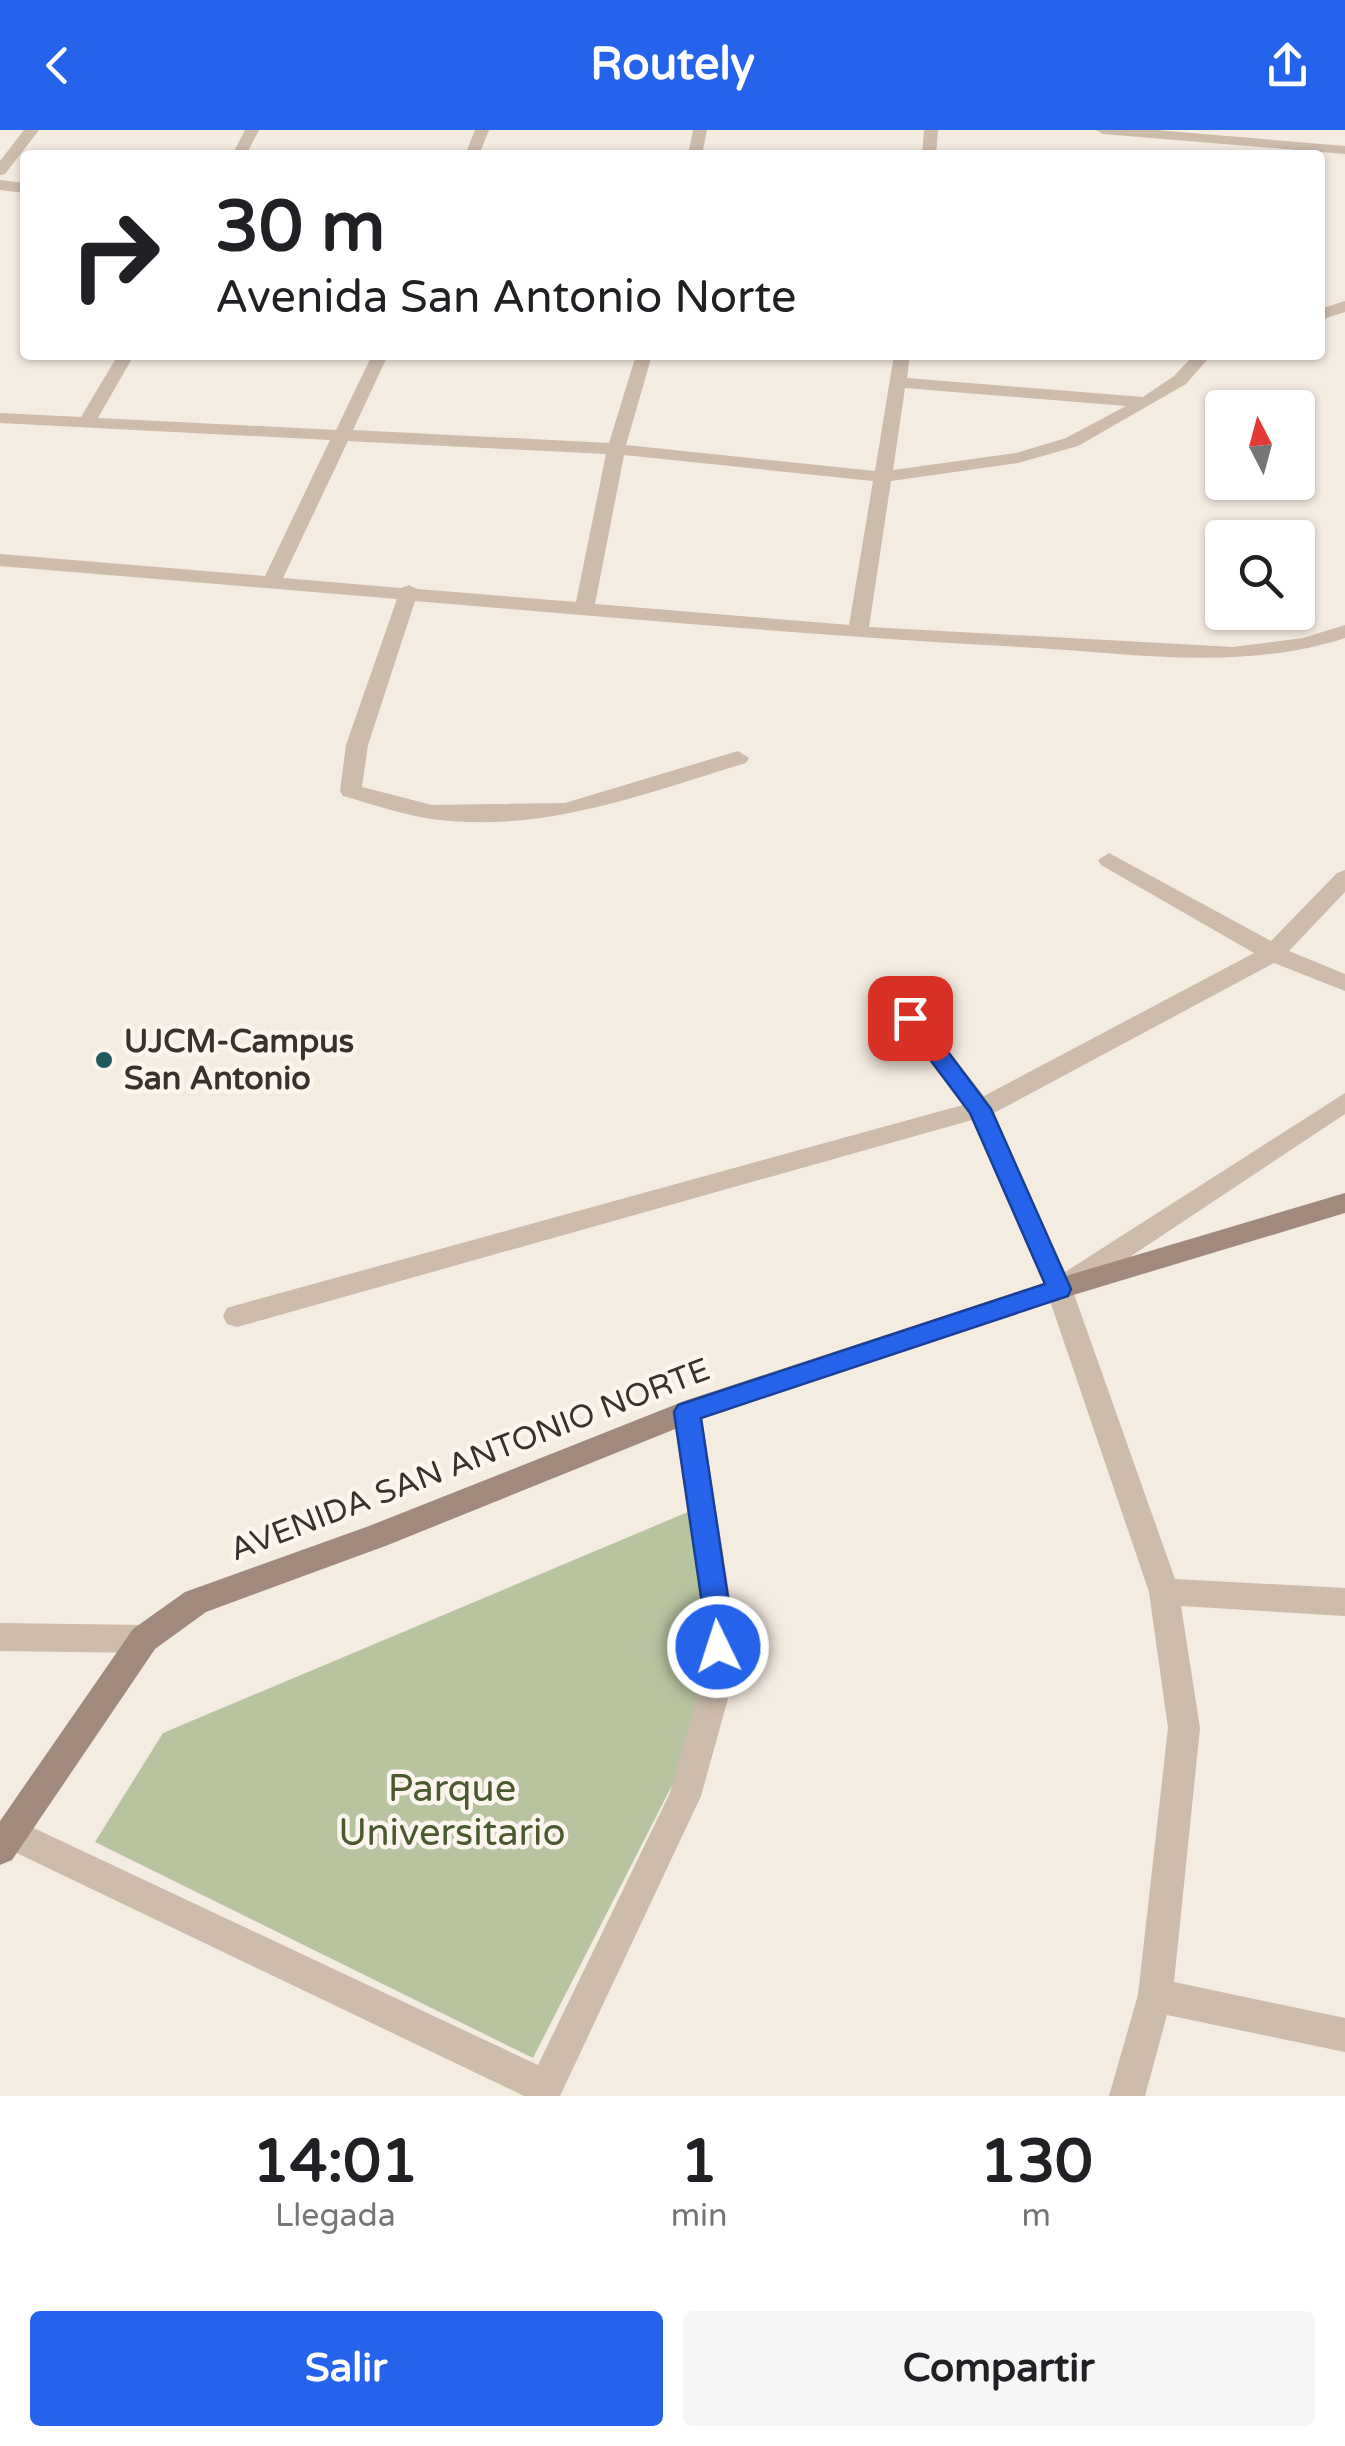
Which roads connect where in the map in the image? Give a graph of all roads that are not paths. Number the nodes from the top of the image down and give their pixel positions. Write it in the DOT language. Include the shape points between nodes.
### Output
graph roads {
  1 [pos="32,130"];
  2 [pos="1102,130"];
  3 [pos="1345,150"];
  4 [pos="0,171"];
  5 [pos="123,360"];
  6 [pos="378,360"];
  7 [pos="643,360"];
  8 [pos="901,360"];
  9 [pos="1199,360"];
  10 [pos="898,382"];
  11 [pos="1146,402"];
  12 [pos="0,418"];
  13 [pos="86,424"];
  14 [pos="339,437"];
  15 [pos="616,450"];
  16 [pos="884,476"];
  17 [pos="0,560"];
  18 [pos="272,581"];
  19 [pos="408,591"];
  20 [pos="584,607"];
  21 [pos="1345,631"];
  22 [pos="858,632"];
  23 [pos="1306,644"];
  24 [pos="1345,648"];
  25 [pos="738,758"];
  26 [pos="1109,860"];
  27 [pos="1345,878"];
  28 [pos="1273,953"];
  29 [pos="1345,982"];
  30 [pos="910,1018"];
  31 [pos="1345,1102"];
  32 [pos="980,1109"];
  33 [pos="1345,1204"];
  34 [pos="1059,1289"];
  35 [pos="237,1316"];
  36 [pos="687,1412"];
  37 [pos="1164,1592"];
  38 [pos="1345,1602"];
  39 [pos="0,1637"];
  40 [pos="144,1638"];
  41 [pos="6,1842"];
  42 [pos="1155,1996"];
  43 [pos="1345,2036"];
  44 [pos="544,2092"];
  45 [pos="1127,2096"];
  1 -- 4 [label="street"];
  2 -- 3 [label="street"];
  5 -- 13 [label="street"];
  6 -- 14 [label="street"];
  7 -- 15 [label="street"];
  8 -- 10 [label="street"];
  9 -- 11 [label="street"];
  10 -- 11 [label="street"];
  10 -- 16 [label="street"];
  11 -- 16 [label="street" via="1072,442 1018,458"];
  12 -- 13 [label="street"];
  13 -- 14 [label="street"];
  14 -- 15 [label="street"];
  14 -- 18 [label="street"];
  15 -- 16 [label="street"];
  15 -- 20 [label="street"];
  16 -- 22 [label="street"];
  17 -- 18 [label="street"];
  18 -- 19 [label="street"];
  19 -- 20 [label="street"];
  19 -- 25 [label="street" via="357,745 351,791 432,812 566,810"];
  20 -- 22 [label="street"];
  21 -- 23 [label="street"];
  22 -- 23 [label="street" via="1233,653"];
  23 -- 24 [label="street"];
  26 -- 28 [label="street"];
  27 -- 28 [label="street"];
  28 -- 29 [label="street"];
  28 -- 32 [label="street"];
  30 -- 32 [label="street"];
  31 -- 34 [label="street"];
  32 -- 34 [label="street"];
  32 -- 35 [label="street"];
  33 -- 34 [label="street, AVENIDA SAN ANTONIO NORTE"];
  34 -- 36 [label="street, AVENIDA SAN ANTONIO NORTE"];
  34 -- 37 [label="street"];
  36 -- 40 [label="street, AVENIDA SAN ANTONIO NORTE" via="196,1602"];
  36 -- 44 [label="street" via="718,1617 718,1677 685,1796"];
  37 -- 38 [label="street"];
  37 -- 42 [label="street" via="1184,1728"];
  39 -- 40 [label="street"];
  40 -- 41 [label="street"];
  41 -- 44 [label="street"];
  42 -- 43 [label="street"];
  42 -- 45 [label="street"];
}
